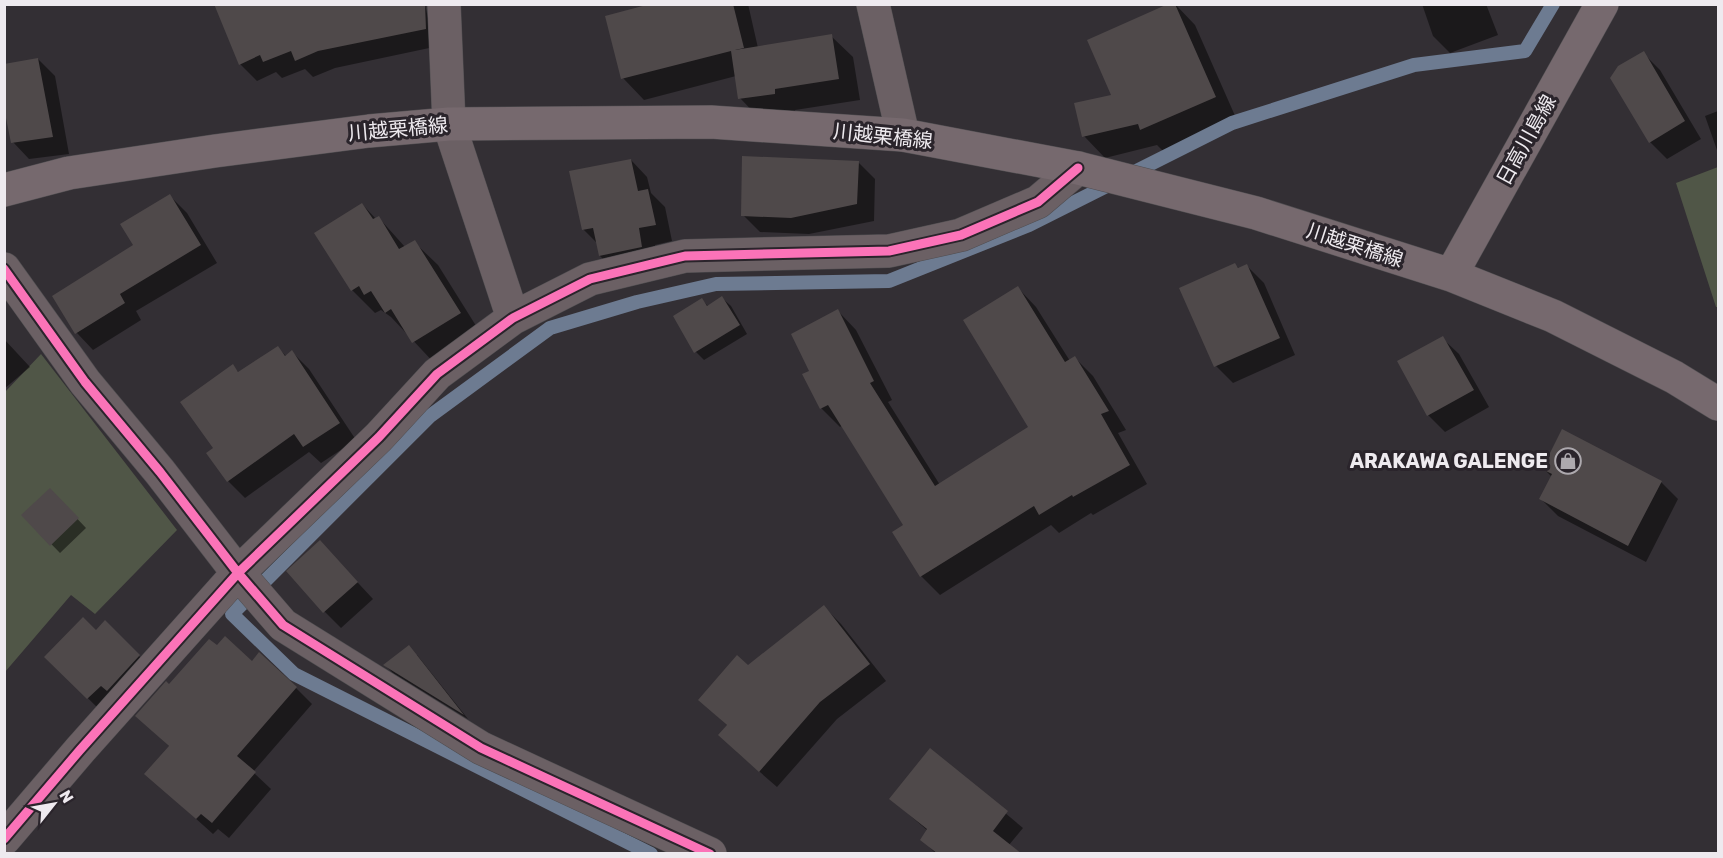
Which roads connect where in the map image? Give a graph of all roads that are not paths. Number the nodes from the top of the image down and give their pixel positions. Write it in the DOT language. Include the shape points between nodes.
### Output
graph roads {
  1 [pos="444,4"];
  2 [pos="873,4"];
  3 [pos="1602,4"];
  4 [pos="450,124"];
  5 [pos="903,135"];
  6 [pos="1078,168"];
  7 [pos="4,190"];
  8 [pos="4,269"];
  9 [pos="1451,275"];
  10 [pos="513,318"];
  11 [pos="1719,404"];
  12 [pos="238,573"];
  13 [pos="4,839"];
  14 [pos="710,854"];
  1 -- 4 [label="street"];
  2 -- 5 [label="street"];
  3 -- 9 [label="main road, 日高川島線"];
  4 -- 5 [label="main road, 川越栗橋線" via="711,122"];
  4 -- 7 [label="main road, 川越栗橋線" via="193,154 69,173"];
  4 -- 10 [label="street"];
  5 -- 6 [label="main road, 川越栗橋線"];
  6 -- 9 [label="main road, 川越栗橋線" via="1256,213"];
  6 -- 10 [label="street" via="1038,202 961,235 889,251 685,256 590,279"];
  8 -- 12 [label="street" via="85,382"];
  9 -- 11 [label="main road, 川越栗橋線" via="1553,316"];
  10 -- 12 [label="street" via="437,374 372,444"];
  12 -- 13 [label="street"];
  12 -- 14 [label="street" via="283,625 481,748"];
}
